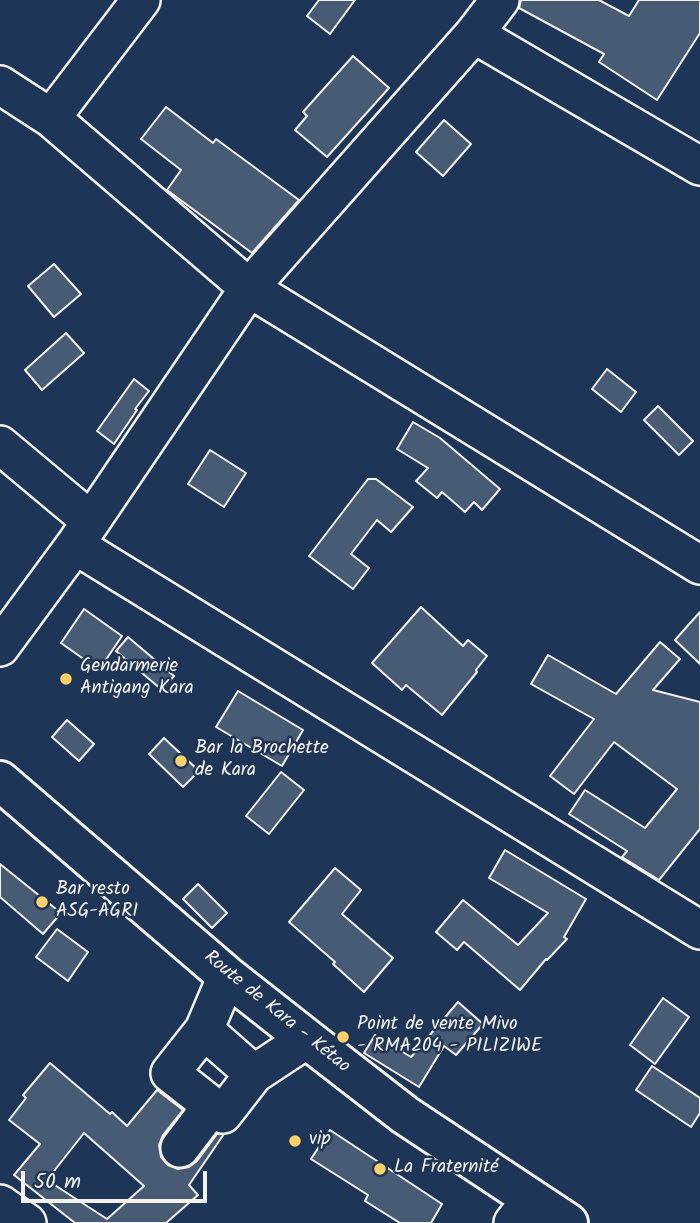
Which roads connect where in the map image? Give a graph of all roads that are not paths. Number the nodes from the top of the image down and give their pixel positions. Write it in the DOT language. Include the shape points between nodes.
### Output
graph roads {
  1 [pos="141,0"];
  2 [pos="500,0"];
  3 [pos="474,34"];
  4 [pos="0,85"];
  5 [pos="51,118"];
  6 [pos="700,166"];
  7 [pos="250,288"];
  8 [pos="0,445"];
  9 [pos="83,533"];
  10 [pos="700,565"];
  11 [pos="0,647"];
  12 [pos="0,781"];
  13 [pos="700,930"];
  14 [pos="227,976"];
  15 [pos="204,1030"];
  16 [pos="307,1039"];
  17 [pos="254,1073"];
  18 [pos="212,1106"];
  19 [pos="180,1148"];
  20 [pos="0,1204"];
  21 [pos="522,1211"];
  22 [pos="27,1223"];
  23 [pos="568,1223"];
  1 -- 5 [label="street"];
  2 -- 3 [label="street"];
  3 -- 6 [label="street"];
  3 -- 7 [label="street"];
  4 -- 5 [label="street"];
  5 -- 7 [label="street"];
  7 -- 9 [label="street"];
  7 -- 10 [label="street"];
  8 -- 9 [label="street"];
  9 -- 11 [label="street"];
  9 -- 13 [label="street"];
  12 -- 14 [label="main road, Route de Kara - Kétao"];
  14 -- 15 [label="street"];
  14 -- 16 [label="main road, Route de Kara - Kétao"];
  15 -- 17 [label="street"];
  15 -- 18 [label="street" via="170,1073"];
  16 -- 17 [label="street"];
  16 -- 21 [label="main road, Route de Kara - Kétao"];
  17 -- 18 [label="street" via="223,1114"];
  18 -- 19 [label="street"];
  20 -- 22 [label="street"];
  21 -- 23 [label="main road, Route de Kara - Kétao"];
}
